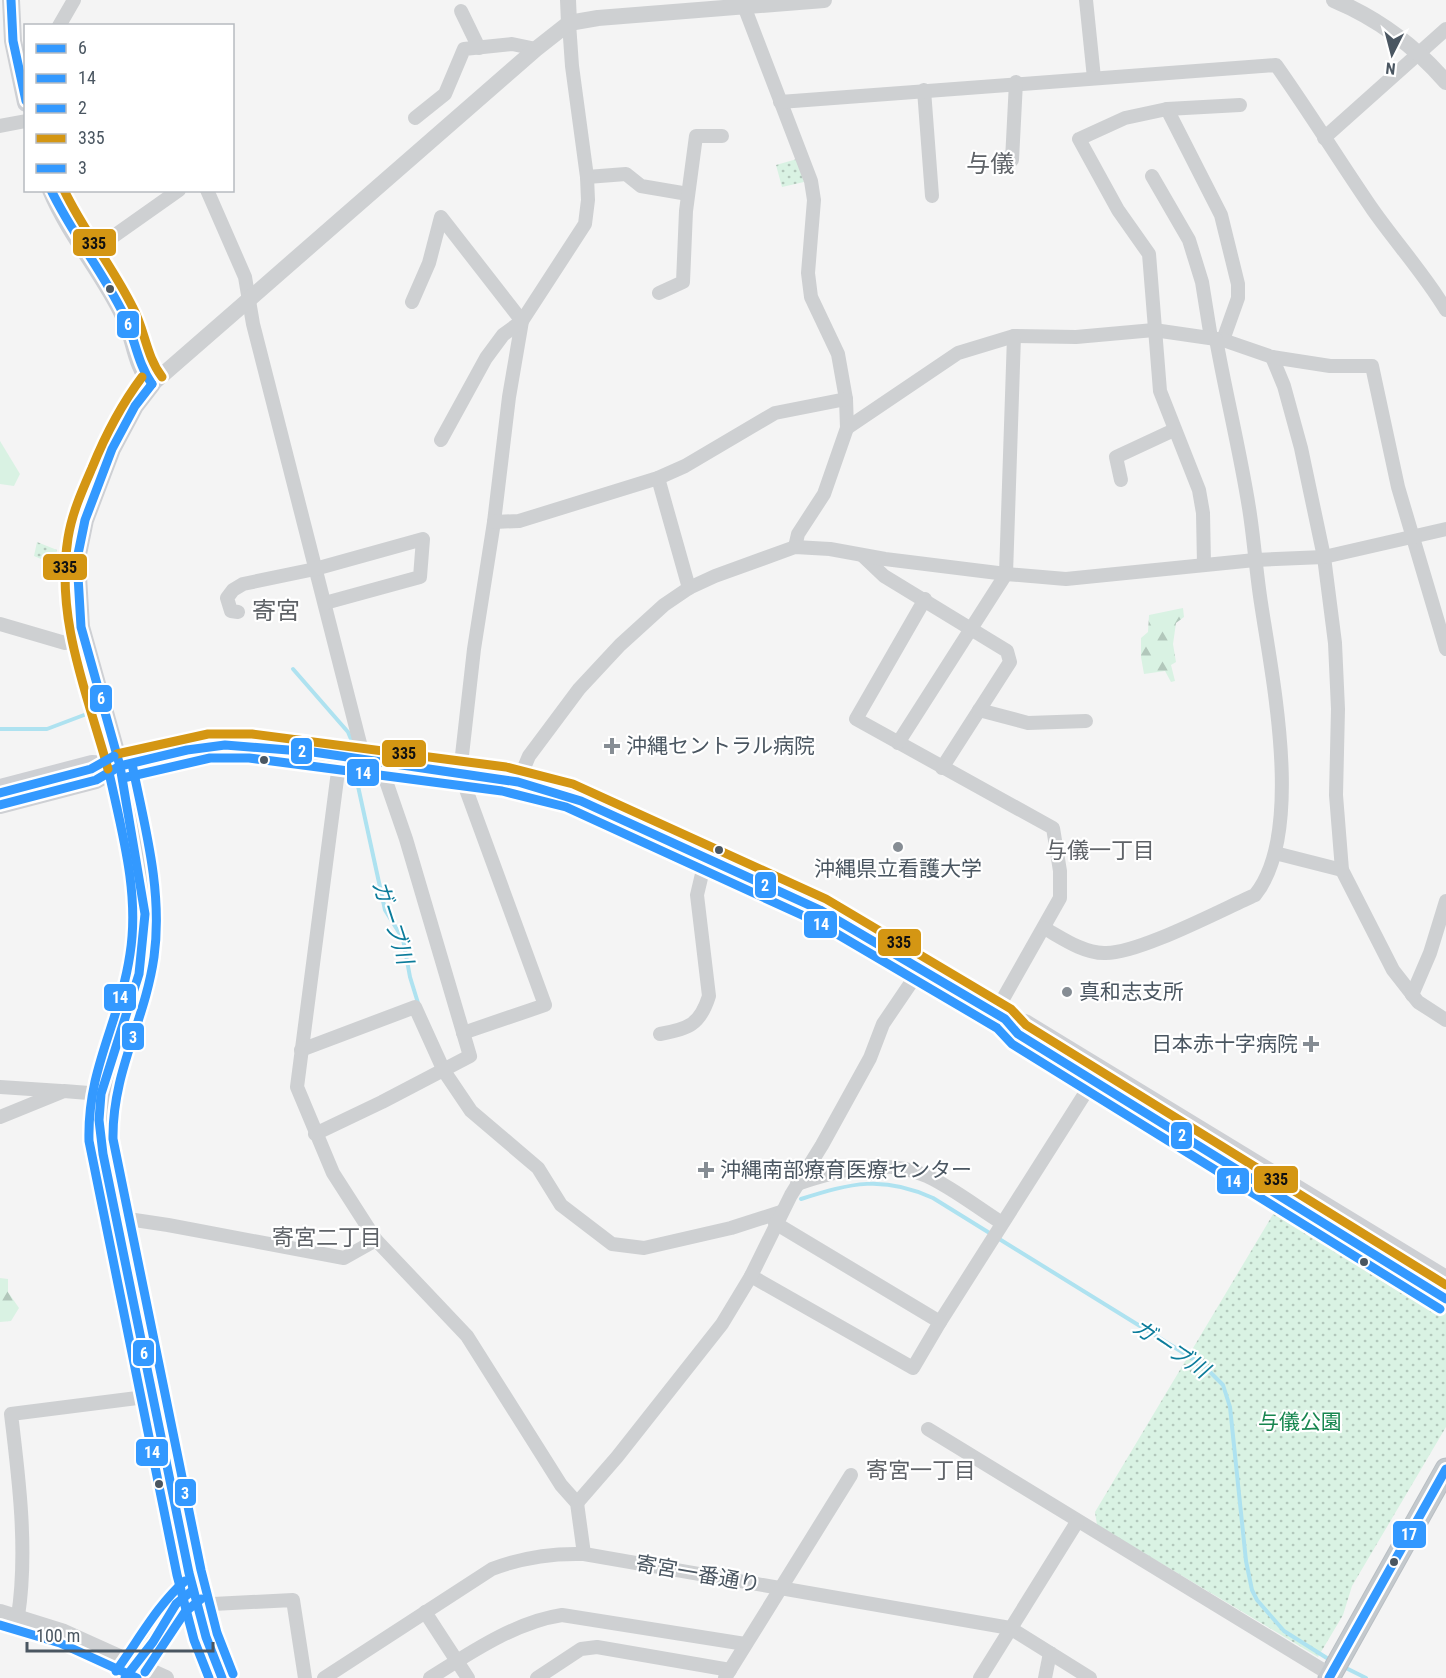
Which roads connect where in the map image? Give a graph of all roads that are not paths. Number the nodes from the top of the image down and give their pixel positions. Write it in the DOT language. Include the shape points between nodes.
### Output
graph roads {
  1 [pos="11,0"];
  2 [pos="74,0"];
  3 [pos="568,0"];
  4 [pos="824,0"];
  5 [pos="1086,0"];
  6 [pos="1334,0"];
  7 [pos="744,6"];
  8 [pos="460,11"];
  9 [pos="6,22"];
  10 [pos="569,23"];
  11 [pos="60,24"];
  12 [pos="1446,29"];
  13 [pos="20,46"];
  14 [pos="479,48"];
  15 [pos="536,49"];
  16 [pos="1419,54"];
  17 [pos="1094,78"];
  18 [pos="1016,82"];
  19 [pos="1446,82"];
  20 [pos="24,84"];
  21 [pos="924,90"];
  22 [pos="780,102"];
  23 [pos="1240,105"];
  24 [pos="1167,109"];
  25 [pos="414,118"];
  26 [pos="24,121"];
  27 [pos="0,126"];
  28 [pos="722,136"];
  29 [pos="1324,138"];
  30 [pos="1012,160"];
  31 [pos="1152,176"];
  32 [pos="587,177"];
  33 [pos="52,192"];
  34 [pos="176,192"];
  35 [pos="208,192"];
  36 [pos="688,194"];
  37 [pos="932,196"];
  38 [pos="87,255"];
  39 [pos="659,293"];
  40 [pos="249,298"];
  41 [pos="412,302"];
  42 [pos="1446,310"];
  43 [pos="522,321"];
  44 [pos="1154,330"];
  45 [pos="1014,336"];
  46 [pos="1217,339"];
  47 [pos="1272,357"];
  48 [pos="152,384"];
  49 [pos="846,399"];
  50 [pos="847,428"];
  51 [pos="1174,430"];
  52 [pos="441,440"];
  53 [pos="658,478"];
  54 [pos="1121,480"];
  55 [pos="494,522"];
  56 [pos="1446,530"];
  57 [pos="1411,537"];
  58 [pos="795,546"];
  59 [pos="863,556"];
  60 [pos="1324,557"];
  61 [pos="1255,560"];
  62 [pos="1204,565"];
  63 [pos="315,569"];
  64 [pos="1006,574"];
  65 [pos="689,588"];
  66 [pos="925,599"];
  67 [pos="325,603"];
  68 [pos="238,612"];
  69 [pos="0,624"];
  70 [pos="970,627"];
  71 [pos="85,639"];
  72 [pos="1446,649"];
  73 [pos="979,710"];
  74 [pos="1086,721"];
  75 [pos="898,743"];
  76 [pos="340,756"];
  77 [pos="364,759"];
  78 [pos="387,763"];
  79 [pos="120,766"];
  80 [pos="942,768"];
  81 [pos="460,773"];
  82 [pos="518,782"];
  83 [pos="0,788"];
  84 [pos="0,805"];
  85 [pos="1275,853"];
  86 [pos="706,857"];
  87 [pos="1342,870"];
  88 [pos="1446,902"];
  89 [pos="1044,928"];
  90 [pos="921,968"];
  91 [pos="1412,995"];
  92 [pos="1000,1016"];
  93 [pos="1446,1020"];
  94 [pos="464,1033"];
  95 [pos="660,1034"];
  96 [pos="301,1050"];
  97 [pos="444,1071"];
  98 [pos="1097,1075"];
  99 [pos="0,1087"];
  100 [pos="64,1091"];
  101 [pos="101,1094"];
  102 [pos="0,1117"];
  103 [pos="315,1134"];
  104 [pos="794,1189"];
  105 [pos="780,1215"];
  106 [pos="117,1221"];
  107 [pos="1000,1226"];
  108 [pos="376,1240"];
  109 [pos="751,1276"];
  110 [pos="1446,1279"];
  111 [pos="1446,1299"];
  112 [pos="940,1322"];
  113 [pos="153,1396"];
  114 [pos="928,1429"];
  115 [pos="851,1475"];
  116 [pos="1443,1483"];
  117 [pos="577,1503"];
  118 [pos="1077,1522"];
  119 [pos="584,1554"];
  120 [pos="783,1589"];
  121 [pos="196,1599"];
  122 [pos="0,1612"];
  123 [pos="425,1612"];
  124 [pos="18,1616"];
  125 [pos="1010,1628"];
  126 [pos="745,1644"];
  127 [pos="1050,1653"];
  128 [pos="457,1662"];
  129 [pos="1334,1669"];
  130 [pos="130,1671"];
  131 [pos="727,1674"];
  132 [pos="166,1678"];
  133 [pos="222,1678"];
  134 [pos="305,1678"];
  135 [pos="324,1678"];
  136 [pos="430,1678"];
  137 [pos="468,1678"];
  138 [pos="537,1678"];
  139 [pos="980,1678"];
  140 [pos="1045,1678"];
  141 [pos="1088,1678"];
  1 -- 9 [label="main road"];
  2 -- 11 [label="street"];
  3 -- 10 [label="street"];
  4 -- 7 [label="street"];
  5 -- 17 [label="street"];
  6 -- 16 [label="street" via="1383,26"];
  7 -- 10 [label="street"];
  7 -- 22 [label="street"];
  8 -- 14 [label="street"];
  9 -- 13 [label="main road"];
  10 -- 15 [label="street"];
  10 -- 32 [label="street"];
  12 -- 16 [label="street"];
  13 -- 20 [label="main road"];
  14 -- 15 [label="street" via="512,44"];
  14 -- 25 [label="street" via="464,49 445,94"];
  15 -- 40 [label="street"];
  16 -- 19 [label="street"];
  16 -- 29 [label="street"];
  17 -- 18 [label="street"];
  17 -- 29 [label="street" via="1276,65"];
  18 -- 21 [label="street"];
  18 -- 30 [label="street"];
  21 -- 22 [label="street"];
  21 -- 37 [label="street"];
  22 -- 49 [label="street" via="811,181 811,297 838,354"];
  23 -- 24 [label="street"];
  24 -- 44 [label="street" via="1125,118 1079,139 1118,210 1149,254"];
  24 -- 46 [label="street" via="1221,215 1238,284 1238,298"];
  26 -- 27 [label="street"];
  28 -- 36 [label="street" via="696,136"];
  29 -- 42 [label="street"];
  31 -- 46 [label="street" via="1190,240"];
  32 -- 36 [label="street" via="626,174 641,186"];
  32 -- 43 [label="street" via="585,224"];
  33 -- 38 [label="main road"];
  34 -- 38 [label="street"];
  35 -- 40 [label="street" via="245,277"];
  36 -- 39 [label="street" via="683,282"];
  38 -- 48 [label="main road" via="125,317 137,362"];
  40 -- 48 [label="street"];
  40 -- 63 [label="street"];
  41 -- 43 [label="street" via="423,280 441,217"];
  43 -- 52 [label="street" via="503,335 486,358"];
  43 -- 55 [label="street"];
  44 -- 45 [label="street" via="1076,337"];
  44 -- 46 [label="street"];
  44 -- 51 [label="street" via="1160,391"];
  45 -- 50 [label="street" via="958,353"];
  45 -- 64 [label="street"];
  46 -- 47 [label="street"];
  46 -- 61 [label="street"];
  47 -- 57 [label="street" via="1330,366 1372,366"];
  47 -- 60 [label="street" via="1301,448"];
  48 -- 71 [label="main road" via="135,406 112,450 82,530 76,578"];
  49 -- 50 [label="street"];
  49 -- 53 [label="street" via="775,413"];
  50 -- 58 [label="street" via="824,494 798,534"];
  51 -- 54 [label="street" via="1116,457"];
  51 -- 62 [label="street" via="1199,490"];
  53 -- 55 [label="street" via="519,521"];
  53 -- 65 [label="street"];
  55 -- 81 [label="street"];
  56 -- 57 [label="street"];
  57 -- 60 [label="street"];
  57 -- 72 [label="street"];
  58 -- 59 [label="street"];
  58 -- 65 [label="street"];
  59 -- 64 [label="street"];
  59 -- 66 [label="street" via="884,576"];
  60 -- 61 [label="street"];
  60 -- 87 [label="street" via="1335,642 1336,795"];
  61 -- 62 [label="street"];
  61 -- 85 [label="street" via="1278,704 1281,815"];
  62 -- 64 [label="street" via="1066,579"];
  63 -- 67 [label="street"];
  63 -- 67 [label="street" via="423,539 420,577"];
  63 -- 68 [label="street" via="243,584 227,598 231,611"];
  64 -- 70 [label="street"];
  65 -- 82 [label="street" via="629,637 579,689 529,756"];
  66 -- 70 [label="street"];
  66 -- 75 [label="street" via="856,719"];
  67 -- 77 [label="street"];
  69 -- 71 [label="street" via="65,643"];
  70 -- 73 [label="street" via="1008,651 1010,662"];
  70 -- 75 [label="street"];
  71 -- 79 [label="main road"];
  73 -- 74 [label="street" via="1028,723"];
  73 -- 80 [label="street"];
  75 -- 80 [label="street"];
  76 -- 77 [label="main road"];
  76 -- 79 [label="main road" via="225,745"];
  76 -- 96 [label="street"];
  77 -- 78 [label="main road"];
  78 -- 81 [label="main road"];
  78 -- 94 [label="street" via="386,781"];
  79 -- 83 [label="main road" via="92,764"];
  79 -- 84 [label="main road" via="96,780"];
  79 -- 101 [label="main road" via="145,926 139,974"];
  80 -- 89 [label="street" via="1053,828 1060,898"];
  81 -- 82 [label="main road"];
  81 -- 94 [label="street" via="545,1005"];
  82 -- 86 [label="main road" via="581,801"];
  85 -- 87 [label="street"];
  85 -- 89 [label="street" via="1265,883 1255,895 1131,949 1103,954"];
  86 -- 90 [label="main road" via="820,910"];
  86 -- 95 [label="street" via="697,895 709,996 704,1010 687,1029"];
  87 -- 91 [label="street" via="1393,970"];
  88 -- 91 [label="street" via="1431,952"];
  89 -- 92 [label="street"];
  90 -- 92 [label="main road"];
  90 -- 104 [label="street" via="883,1024 870,1058"];
  91 -- 93 [label="street"];
  92 -- 98 [label="main road" via="1018,1034"];
  94 -- 97 [label="street" via="470,1056"];
  96 -- 97 [label="street" via="415,1007"];
  96 -- 103 [label="street" via="297,1086"];
  97 -- 103 [label="street"];
  97 -- 105 [label="street" via="471,1111 538,1168 561,1205 612,1244 644,1248"];
  98 -- 107 [label="street"];
  98 -- 110 [label="main road"];
  98 -- 111 [label="main road"];
  99 -- 100 [label="street"];
  100 -- 101 [label="street"];
  100 -- 102 [label="street"];
  101 -- 106 [label="main road" via="101,1140"];
  103 -- 108 [label="street" via="333,1173"];
  104 -- 105 [label="street"];
  104 -- 107 [label="street" via="869,1166 906,1169 928,1176"];
  105 -- 109 [label="street"];
  105 -- 112 [label="street"];
  106 -- 108 [label="street" via="168,1225 344,1258"];
  106 -- 113 [label="main road"];
  107 -- 112 [label="street"];
  108 -- 117 [label="street" via="467,1336 561,1485"];
  109 -- 112 [label="street" via="913,1368"];
  109 -- 117 [label="street" via="722,1324"];
  113 -- 121 [label="main road"];
  113 -- 124 [label="street" via="11,1414 18,1469 22,1574"];
  114 -- 118 [label="street"];
  115 -- 120 [label="street"];
  116 -- 129 [label="highway"];
  117 -- 119 [label="street"];
  118 -- 125 [label="street"];
  118 -- 129 [label="street"];
  119 -- 120 [label="street, 寄宮一番通り"];
  119 -- 123 [label="street, 寄宮一番通り" via="519,1559 492,1569"];
  120 -- 125 [label="street, 寄宮一番通り"];
  120 -- 126 [label="street"];
  121 -- 130 [label="street" via="176,1604"];
  121 -- 133 [label="main road" via="211,1656"];
  121 -- 134 [label="street" via="213,1604 293,1600"];
  122 -- 124 [label="street"];
  123 -- 128 [label="street"];
  123 -- 135 [label="street, 寄宮一番通り"];
  124 -- 130 [label="street" via="64,1632"];
  125 -- 127 [label="street, 寄宮一番通り"];
  125 -- 139 [label="street"];
  126 -- 128 [label="street" via="562,1615 546,1617"];
  126 -- 131 [label="street"];
  127 -- 140 [label="street"];
  127 -- 141 [label="street, 寄宮一番通り"];
  128 -- 136 [label="street"];
  128 -- 137 [label="street"];
  130 -- 132 [label="street"];
  131 -- 138 [label="street" via="597,1647 582,1649"];
}
